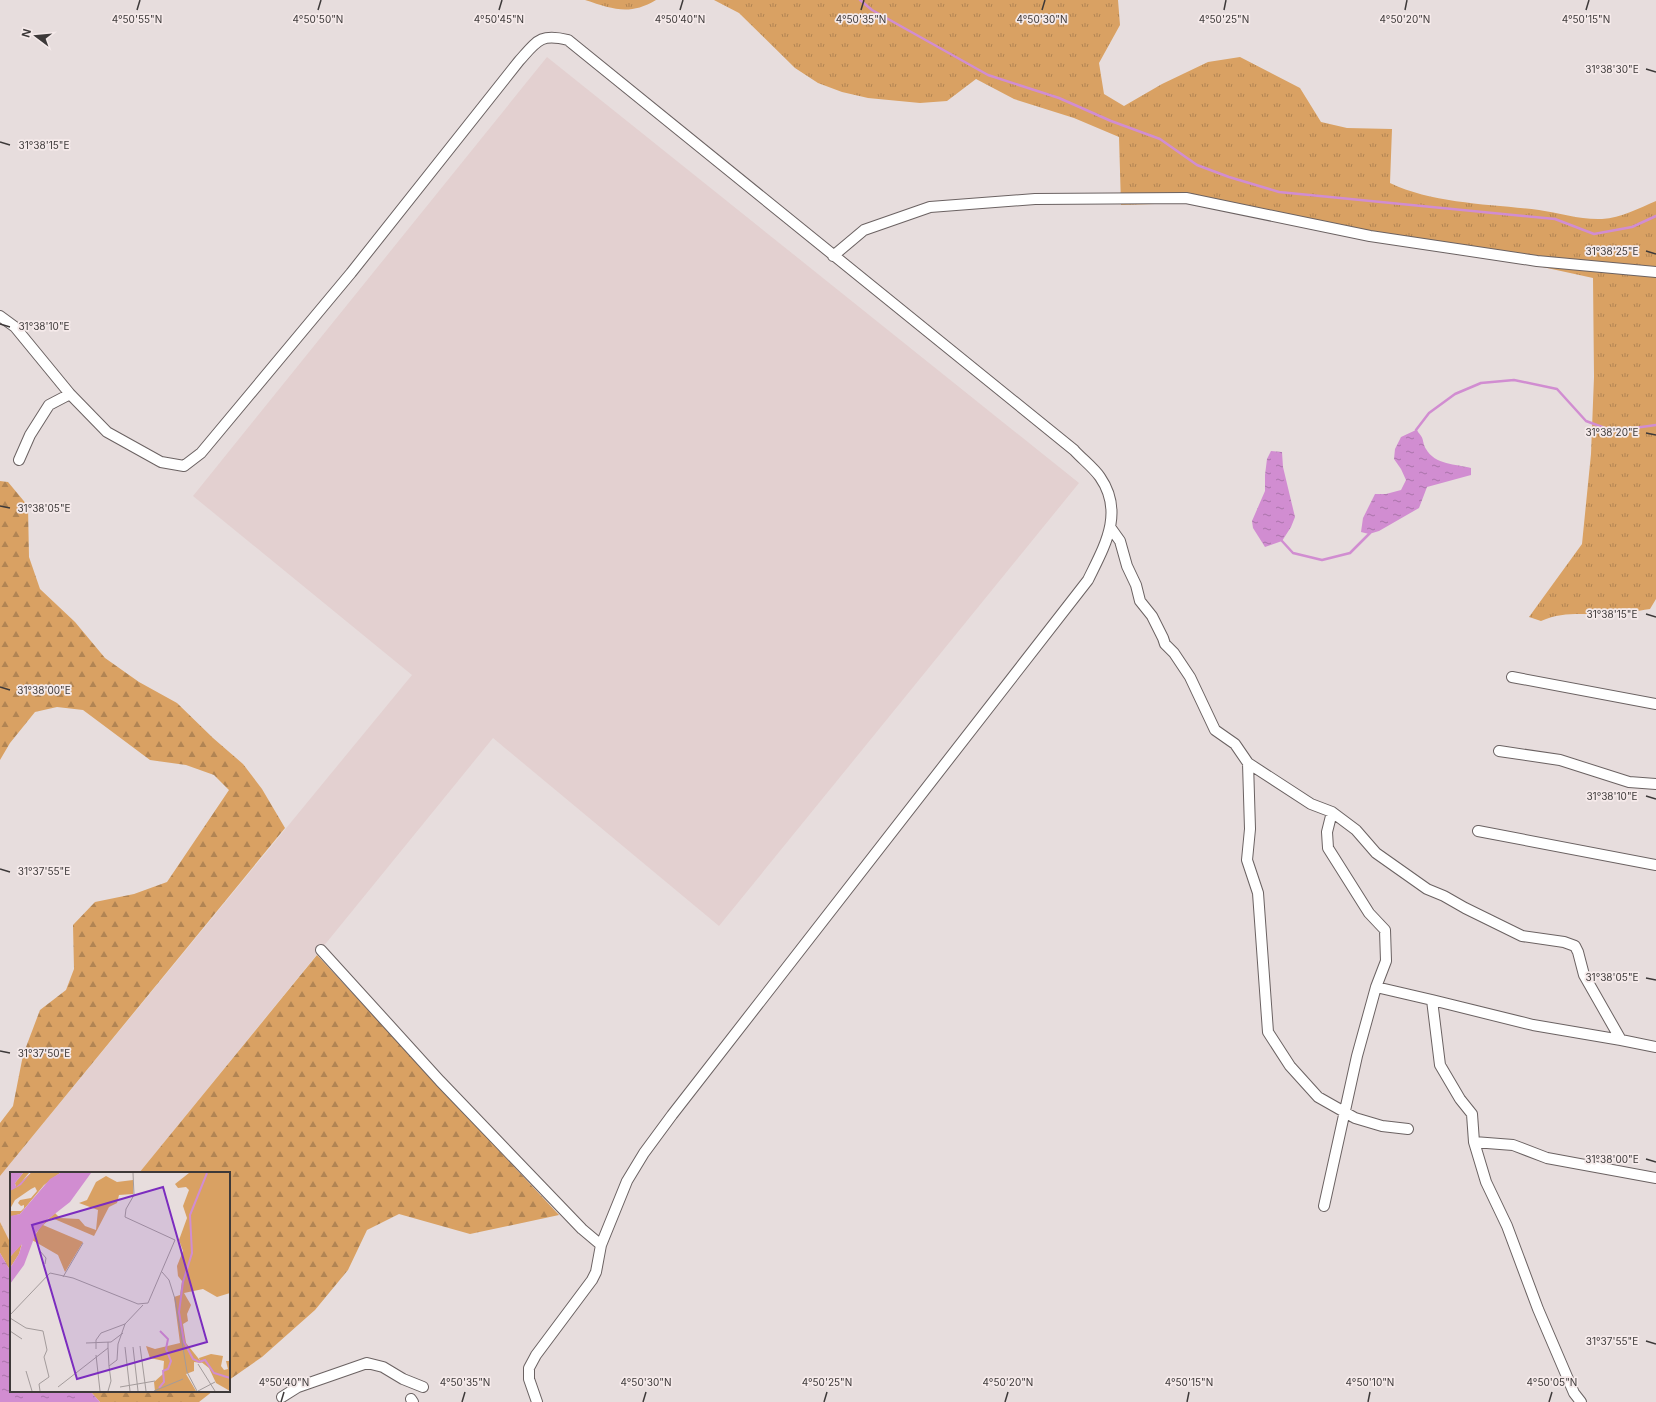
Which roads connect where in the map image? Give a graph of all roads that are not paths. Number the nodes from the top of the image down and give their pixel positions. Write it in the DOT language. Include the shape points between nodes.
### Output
graph roads {
  1 [pos="833,256"];
  2 [pos="1656,272"];
  3 [pos="0,316"];
  4 [pos="70,394"];
  5 [pos="18,460"];
  6 [pos="1110,527"];
  7 [pos="1512,677"];
  8 [pos="1656,704"];
  9 [pos="1499,751"];
  10 [pos="1248,763"];
  11 [pos="1656,784"];
  12 [pos="1332,812"];
  13 [pos="1478,831"];
  14 [pos="1656,865"];
  15 [pos="321,950"];
  16 [pos="1376,987"];
  17 [pos="1432,1000"];
  18 [pos="1621,1040"];
  19 [pos="1656,1047"];
  20 [pos="1346,1112"];
  21 [pos="1408,1129"];
  22 [pos="1474,1142"];
  23 [pos="1656,1178"];
  24 [pos="1324,1206"];
  25 [pos="601,1245"];
  26 [pos="423,1388"];
  27 [pos="282,1397"];
  28 [pos="537,1402"];
  29 [pos="1581,1402"];
  1 -- 2 [label="street" via="864,230 930,207 1035,199 1186,198 1370,236 1538,261"];
  1 -- 4 [label="street" via="568,40 554,36 545,37 536,42 519,60 351,273 201,453 184,466 161,462 107,432"];
  1 -- 6 [label="street" via="1074,450 1100,477 1108,493 1112,509"];
  3 -- 4 [label="street" via="15,327"];
  4 -- 5 [label="street" via="49,405"];
  6 -- 10 [label="street" via="1120,542 1140,601 1152,616 1165,644 1190,677 1215,730 1235,744"];
  6 -- 25 [label="street" via="1088,580 644,1153 627,1181"];
  7 -- 8 [label="street"];
  9 -- 11 [label="street" via="1560,760 1629,782"];
  10 -- 12 [label="street" via="1311,804"];
  10 -- 20 [label="street" via="1250,829 1247,860 1258,894 1268,1032 1290,1066 1318,1097"];
  12 -- 16 [label="street" via="1327,832 1328,848 1369,913 1385,930 1386,961"];
  12 -- 18 [label="street" via="1356,830 1376,853 1427,889 1522,936 1575,946 1584,975"];
  13 -- 14 [label="street"];
  15 -- 25 [label="street" via="440,1081 582,1229"];
  16 -- 17 [label="street"];
  16 -- 20 [label="street" via="1357,1056"];
  17 -- 18 [label="street" via="1533,1025"];
  17 -- 22 [label="street" via="1440,1065 1472,1114"];
  18 -- 19 [label="street"];
  20 -- 21 [label="street" via="1355,1118 1382,1126"];
  20 -- 24 [label="street"];
  22 -- 23 [label="street" via="1513,1145 1547,1158"];
  22 -- 29 [label="street" via="1486,1182 1507,1226 1538,1309 1574,1393"];
  25 -- 28 [label="street" via="592,1280 529,1368 529,1379"];
  26 -- 27 [label="street" via="383,1367 367,1363 298,1387"];
}
